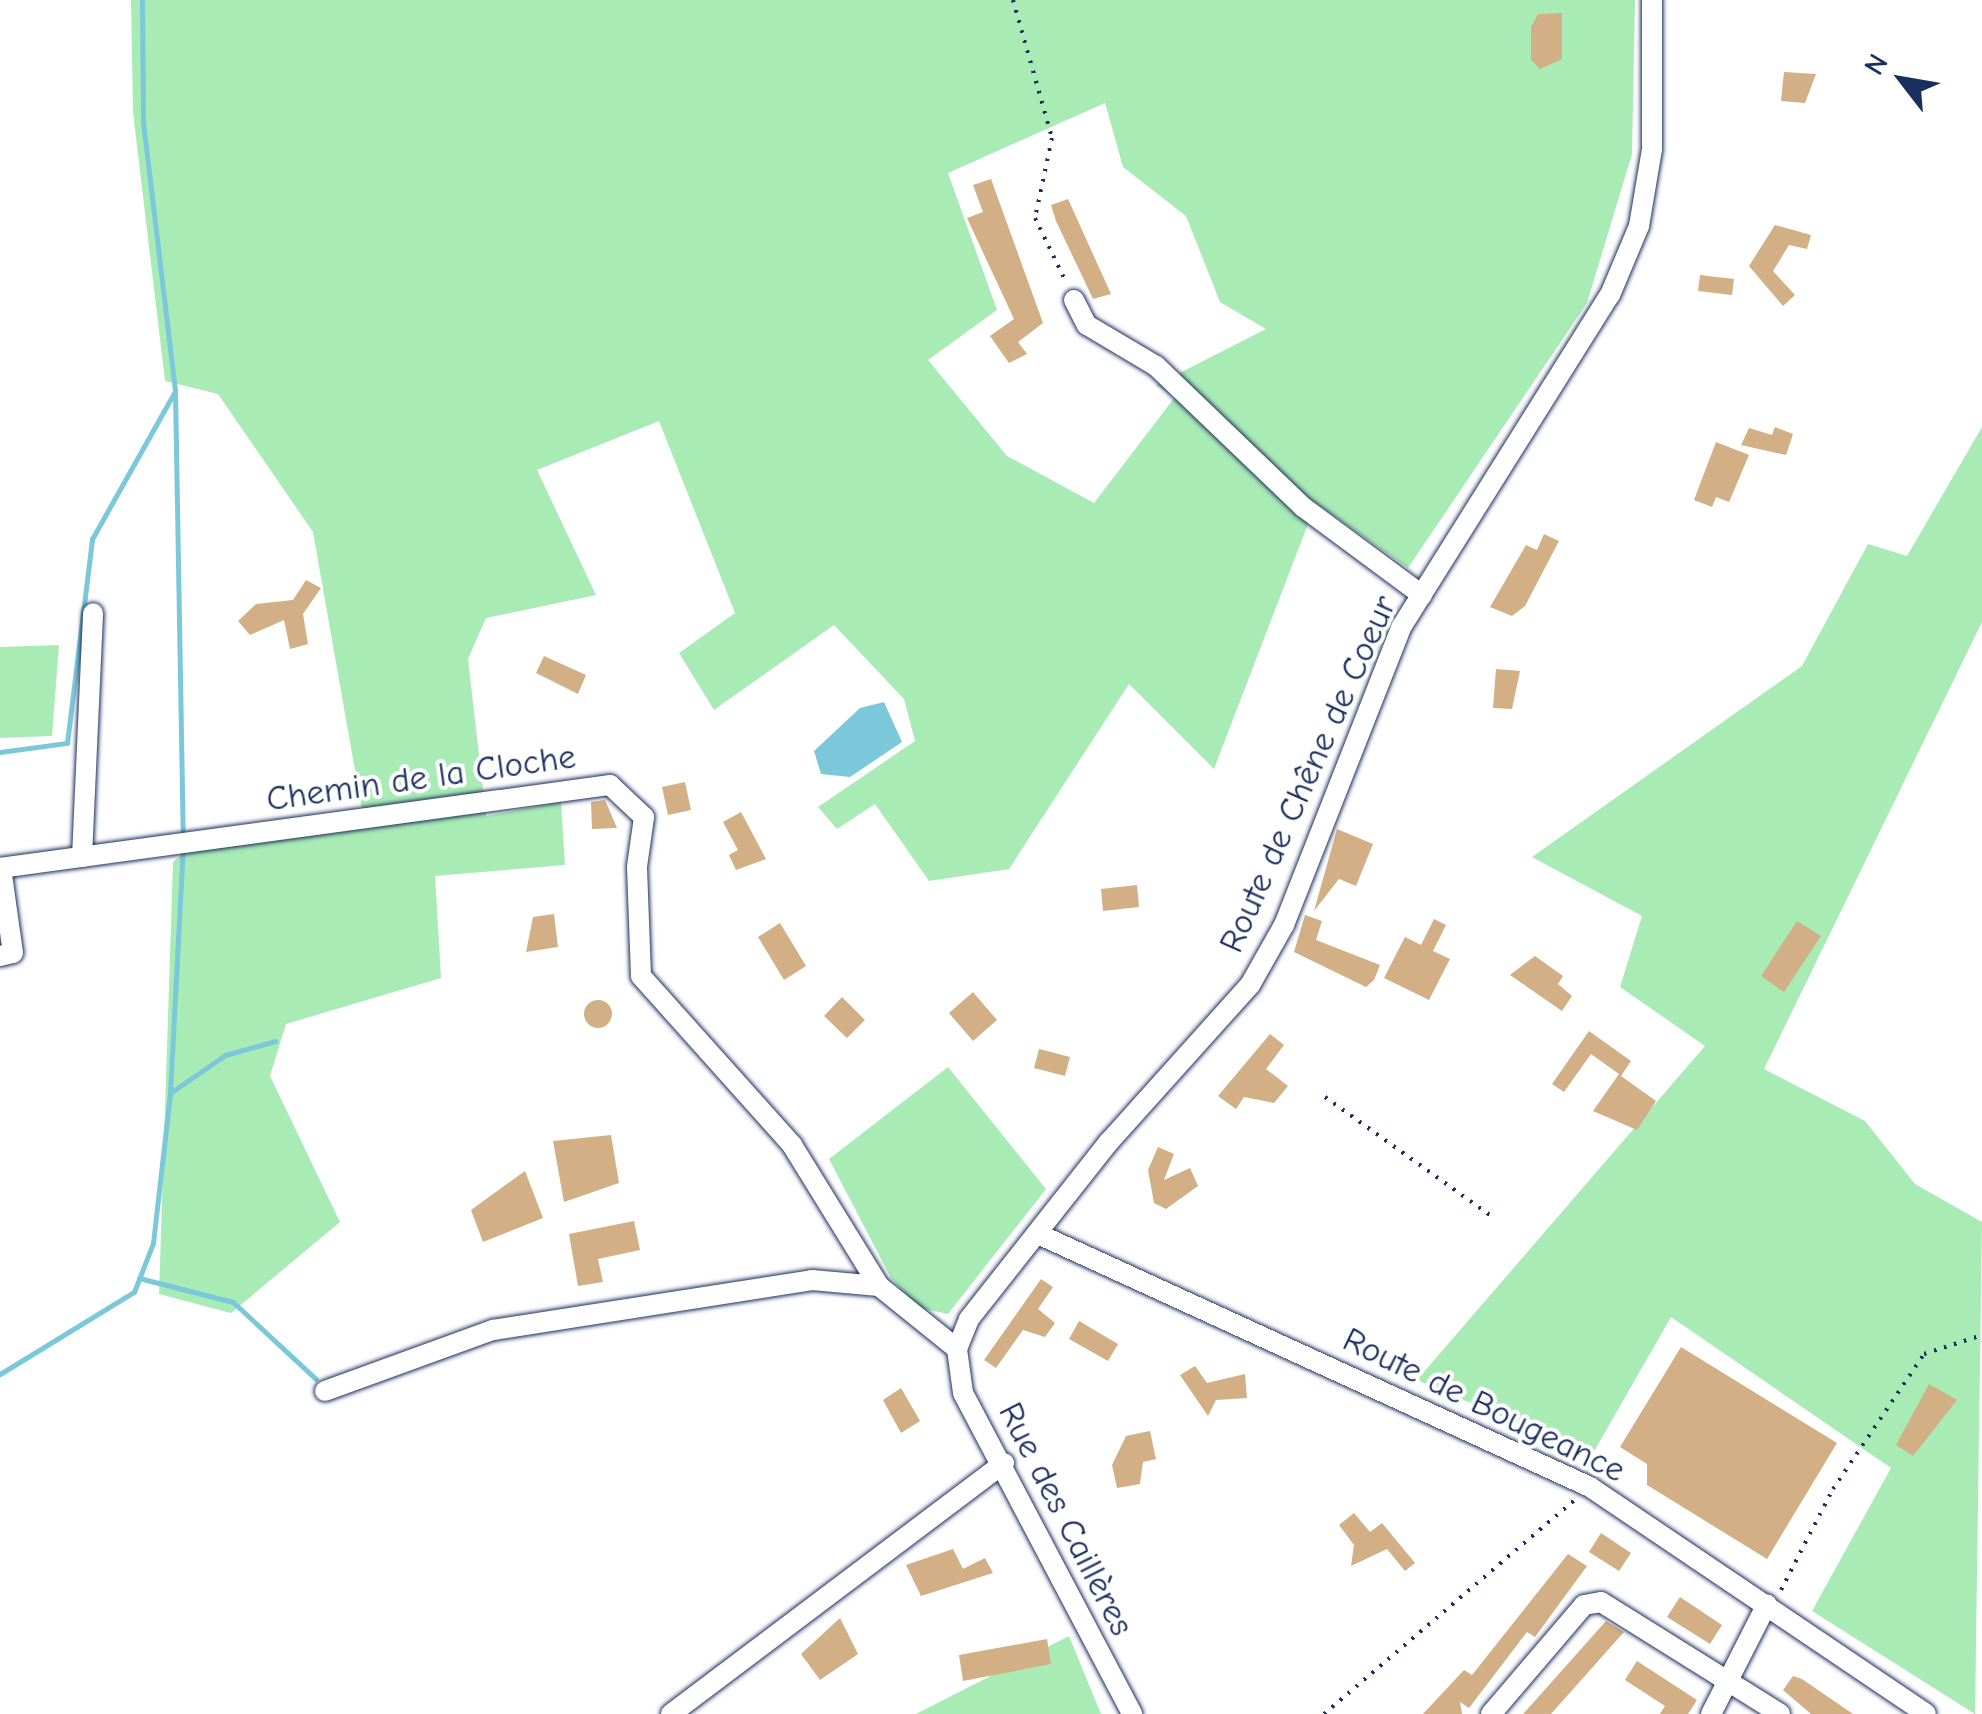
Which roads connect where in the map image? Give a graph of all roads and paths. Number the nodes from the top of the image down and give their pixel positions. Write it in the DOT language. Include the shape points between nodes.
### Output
graph roads {
  1 [pos="1012,0"];
  2 [pos="1652,0"];
  3 [pos="1074,300"];
  4 [pos="1422,595"];
  5 [pos="93,614"];
  6 [pos="82,857"];
  7 [pos="1,868"];
  8 [pos="0,956"];
  9 [pos="1325,1097"];
  10 [pos="1494,1218"];
  11 [pos="1038,1234"];
  12 [pos="879,1286"];
  13 [pos="1982,1335"];
  14 [pos="956,1348"];
  15 [pos="325,1391"];
  16 [pos="1004,1464"];
  17 [pos="1590,1487"];
  18 [pos="1767,1604"];
  19 [pos="1726,1674"];
  20 [pos="671,1714"];
  21 [pos="1132,1714"];
  22 [pos="1324,1714"];
  23 [pos="1492,1714"];
  24 [pos="1710,1714"];
  25 [pos="1780,1714"];
  26 [pos="1926,1714"];
  1 -- 3 [label="path" via="1052,138 1034,218"];
  2 -- 4 [label="street, Route de Chêne de Coeur" via="1652,149 1640,226 1610,295"];
  3 -- 4 [label="street" via="1087,325 1156,366 1303,507"];
  4 -- 11 [label="street, Route de Chêne de Coeur" via="1284,925 1250,985"];
  5 -- 6 [label="street"];
  6 -- 7 [label="street"];
  6 -- 12 [label="street, Chemin de la Cloche" via="610,786 644,817 636,867 642,976 792,1145"];
  7 -- 8 [label="street" via="12,953"];
  9 -- 10 [label="path"];
  11 -- 14 [label="street, Route de Chêne de Coeur" via="968,1319"];
  11 -- 17 [label="street, Route de Bougeance"];
  12 -- 14 [label="street, Chemin de la Cloche"];
  12 -- 15 [label="street" via="812,1280 493,1330"];
  13 -- 18 [label="path" via="1924,1354"];
  14 -- 16 [label="street, Rue des Caillères" via="964,1393"];
  16 -- 20 [label="street"];
  16 -- 21 [label="street, Rue des Caillères"];
  17 -- 18 [label="street, Route de Bougeance"];
  17 -- 22 [label="path"];
  18 -- 19 [label="street"];
  18 -- 26 [label="street, Route de Bougeance"];
  19 -- 23 [label="street" via="1601,1602 1584,1604"];
  19 -- 24 [label="street"];
  19 -- 25 [label="street"];
}
